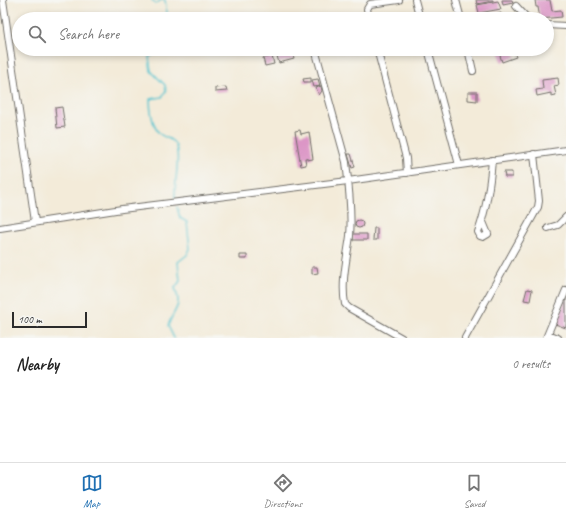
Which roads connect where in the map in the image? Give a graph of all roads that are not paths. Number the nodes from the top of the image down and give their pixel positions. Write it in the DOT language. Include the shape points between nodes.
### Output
graph roads {
  1 [pos="3,0"];
  2 [pos="399,0"];
  3 [pos="415,0"];
  4 [pos="456,0"];
  5 [pos="516,6"];
  6 [pos="368,12"];
  7 [pos="418,12"];
  8 [pos="459,12"];
  9 [pos="522,12"];
  10 [pos="554,25"];
  11 [pos="566,26"];
  12 [pos="317,56"];
  13 [pos="379,56"];
  14 [pos="430,56"];
  15 [pos="470,56"];
  16 [pos="473,71"];
  17 [pos="566,150"];
  18 [pos="534,154"];
  19 [pos="492,160"];
  20 [pos="459,165"];
  21 [pos="407,173"];
  22 [pos="348,181"];
  23 [pos="566,216"];
  24 [pos="35,222"];
  25 [pos="483,222"];
  26 [pos="0,228"];
  27 [pos="548,228"];
  28 [pos="566,290"];
  29 [pos="547,336"];
  30 [pos="402,338"];
  31 [pos="465,338"];
  32 [pos="558,338"];
  1 -- 24 [label="street"];
  2 -- 6 [label="street" via="370,4"];
  3 -- 7 [label="street"];
  4 -- 8 [label="street"];
  5 -- 9 [label="street"];
  10 -- 11 [label="street"];
  12 -- 22 [label="street" via="346,162"];
  13 -- 21 [label="street" via="406,158"];
  14 -- 20 [label="street"];
  15 -- 16 [label="street"];
  17 -- 18 [label="street"];
  18 -- 19 [label="street"];
  18 -- 31 [label="street" via="538,207"];
  19 -- 20 [label="street"];
  19 -- 25 [label="street" via="490,188"];
  20 -- 21 [label="street"];
  21 -- 22 [label="street"];
  22 -- 24 [label="street"];
  22 -- 30 [label="street" via="350,229 346,257 345,304"];
  23 -- 27 [label="street" via="558,226"];
  24 -- 26 [label="street"];
  28 -- 29 [label="street"];
  29 -- 32 [label="street"];
}
